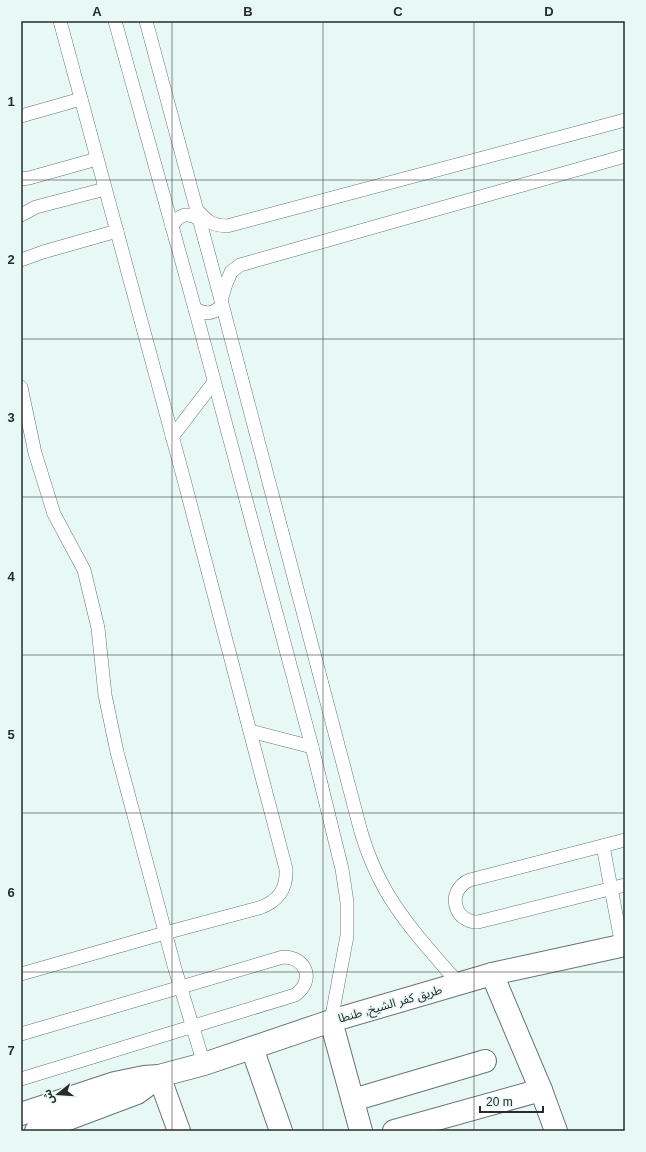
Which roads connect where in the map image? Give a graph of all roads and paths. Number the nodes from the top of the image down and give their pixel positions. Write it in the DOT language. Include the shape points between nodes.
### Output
graph roads {
  1 [pos="60,21"];
  2 [pos="115,21"];
  3 [pos="146,21"];
  4 [pos="81,99"];
  5 [pos="21,116"];
  6 [pos="625,120"];
  7 [pos="625,156"];
  8 [pos="97,159"];
  9 [pos="21,179"];
  10 [pos="106,189"];
  11 [pos="198,214"];
  12 [pos="21,215"];
  13 [pos="172,227"];
  14 [pos="117,231"];
  15 [pos="21,260"];
  16 [pos="222,302"];
  17 [pos="195,309"];
  18 [pos="214,382"];
  19 [pos="21,387"];
  20 [pos="172,437"];
  21 [pos="250,731"];
  22 [pos="312,747"];
  23 [pos="625,840"];
  24 [pos="603,846"];
  25 [pos="625,885"];
  26 [pos="611,888"];
  27 [pos="165,934"];
  28 [pos="624,949"];
  29 [pos="21,974"];
  30 [pos="492,974"];
  31 [pos="459,984"];
  32 [pos="181,988"];
  33 [pos="331,1021"];
  34 [pos="193,1026"];
  35 [pos="21,1034"];
  36 [pos="252,1048"];
  37 [pos="485,1061"];
  38 [pos="204,1064"];
  39 [pos="159,1076"];
  40 [pos="21,1079"];
  41 [pos="540,1090"];
  42 [pos="353,1100"];
  43 [pos="21,1114"];
  44 [pos="36,1131"];
  45 [pos="179,1131"];
  46 [pos="281,1131"];
  47 [pos="361,1131"];
  48 [pos="394,1131"];
  49 [pos="556,1131"];
  1 -- 4 [label="lane"];
  2 -- 13 [label="lane"];
  3 -- 11 [label="lane"];
  4 -- 5 [label="lane"];
  4 -- 8 [label="lane"];
  6 -- 11 [label="lane" via="226,226 208,222"];
  7 -- 16 [label="lane" via="240,265 231,272"];
  8 -- 9 [label="lane"];
  8 -- 10 [label="lane"];
  10 -- 12 [label="lane" via="36,207"];
  10 -- 14 [label="lane"];
  11 -- 13 [label="lane" via="180,216"];
  11 -- 16 [label="lane"];
  13 -- 17 [label="lane"];
  14 -- 15 [label="lane"];
  14 -- 20 [label="lane"];
  16 -- 17 [label="lane" via="213,312"];
  16 -- 31 [label="lane" via="367,852 385,890 397,908"];
  17 -- 18 [label="lane"];
  18 -- 20 [label="lane"];
  18 -- 22 [label="lane"];
  19 -- 27 [label="lane" via="35,453 54,514 84,570 98,628 105,695 117,752"];
  20 -- 21 [label="lane"];
  21 -- 22 [label="lane"];
  21 -- 27 [label="lane" via="286,868 284,886 275,900 268,905"];
  22 -- 33 [label="lane" via="342,869 347,902 347,936"];
  23 -- 24 [label="lane"];
  24 -- 26 [label="lane"];
  24 -- 26 [label="lane" via="470,880 462,884 457,891 456,909 469,921 478,922"];
  25 -- 26 [label="lane"];
  26 -- 28 [label="lane"];
  27 -- 29 [label="lane"];
  27 -- 32 [label="lane"];
  28 -- 30 [label="main road, طريق كفر الشيخ, طنطا"];
  30 -- 31 [label="main road, طريق كفر الشيخ, طنطا"];
  30 -- 41 [label="main road"];
  31 -- 33 [label="main road, طريق كفر الشيخ, طنطا"];
  32 -- 34 [label="lane"];
  32 -- 34 [label="lane" via="290,957 303,965 306,971 305,986 295,995"];
  32 -- 35 [label="lane"];
  33 -- 36 [label="main road, طريق كفر الشيخ, طنطا"];
  33 -- 42 [label="main road"];
  34 -- 38 [label="lane"];
  34 -- 40 [label="lane"];
  36 -- 38 [label="main road, طريق كفر الشيخ, طنطا"];
  36 -- 46 [label="main road"];
  37 -- 42 [label="main road"];
  38 -- 39 [label="main road, طريق كفر الشيخ, طنطا"];
  39 -- 43 [label="main road, طريق كفر الشيخ, طنطا" via="115,1083"];
  39 -- 44 [label="main road, طريق كفر الشيخ, طنطا" via="136,1093"];
  39 -- 45 [label="main road"];
  41 -- 48 [label="main road"];
  41 -- 49 [label="main road"];
  42 -- 47 [label="main road"];
}
